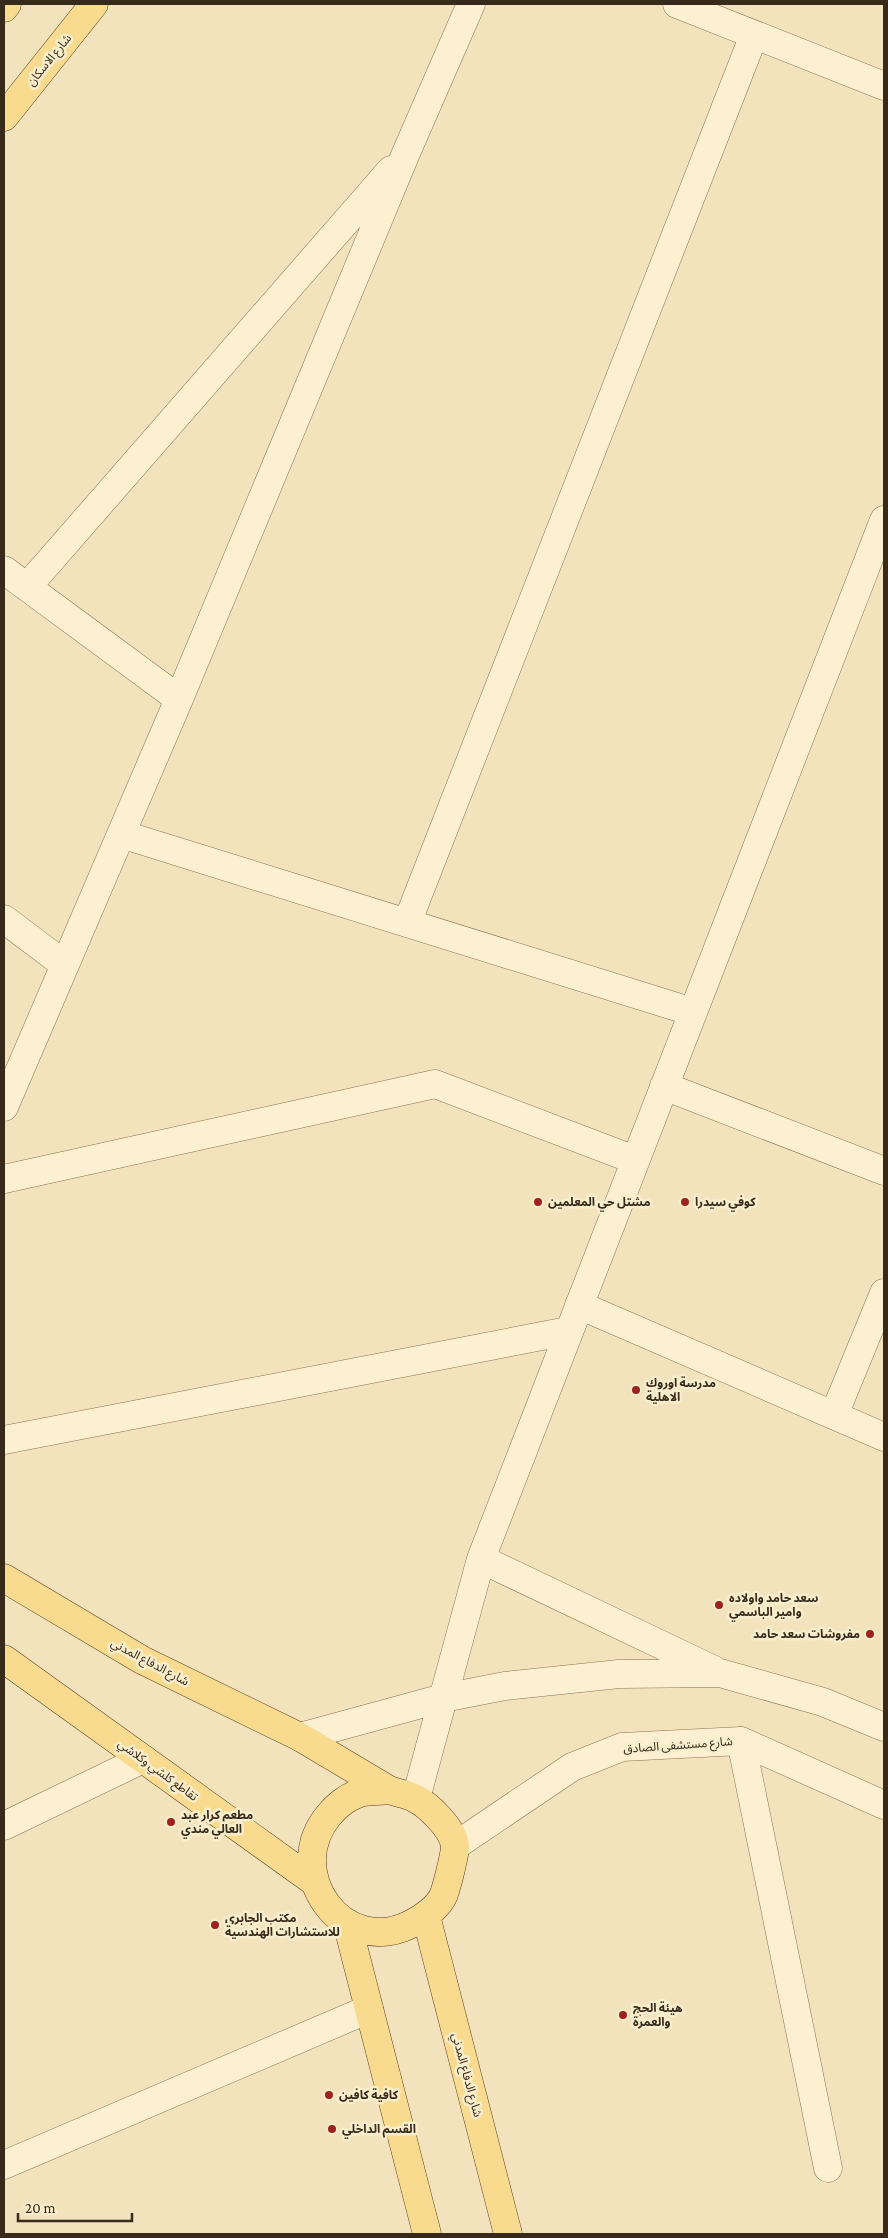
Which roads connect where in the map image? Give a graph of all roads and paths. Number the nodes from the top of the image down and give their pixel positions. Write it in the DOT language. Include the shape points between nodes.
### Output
graph roads {
  1 [pos="7,4"];
  2 [pos="94,4"];
  3 [pos="471,4"];
  4 [pos="676,4"];
  5 [pos="4,8"];
  6 [pos="754,35"];
  7 [pos="884,86"];
  8 [pos="4,117"];
  9 [pos="406,154"];
  10 [pos="884,520"];
  11 [pos="4,570"];
  12 [pos="27,587"];
  13 [pos="179,699"];
  14 [pos="121,834"];
  15 [pos="4,919"];
  16 [pos="407,923"];
  17 [pos="65,965"];
  18 [pos="693,1012"];
  19 [pos="664,1086"];
  20 [pos="4,1107"];
  21 [pos="635,1160"];
  22 [pos="884,1171"];
  23 [pos="4,1179"];
  24 [pos="884,1293"];
  25 [pos="579,1305"];
  26 [pos="568,1331"];
  27 [pos="834,1415"];
  28 [pos="884,1437"];
  29 [pos="4,1440"];
  30 [pos="481,1559"];
  31 [pos="4,1578"];
  32 [pos="4,1659"];
  33 [pos="720,1673"];
  34 [pos="442,1698"];
  35 [pos="884,1728"];
  36 [pos="300,1737"];
  37 [pos="741,1741"];
  38 [pos="143,1759"];
  39 [pos="389,1790"];
  40 [pos="416,1798"];
  41 [pos="884,1805"];
  42 [pos="4,1826"];
  43 [pos="455,1846"];
  44 [pos="313,1881"];
  45 [pos="426,1916"];
  46 [pos="347,1924"];
  47 [pos="369,2009"];
  48 [pos="4,2165"];
  49 [pos="828,2168"];
  50 [pos="427,2234"];
  51 [pos="508,2234"];
  1 -- 5 [label="main road"];
  2 -- 8 [label="main road, شارع الاسكان"];
  3 -- 9 [label="street"];
  4 -- 6 [label="street"];
  6 -- 7 [label="street"];
  6 -- 16 [label="street"];
  9 -- 12 [label="street"];
  9 -- 13 [label="street"];
  10 -- 18 [label="street"];
  11 -- 12 [label="street"];
  12 -- 13 [label="street"];
  13 -- 14 [label="street"];
  14 -- 16 [label="street"];
  14 -- 17 [label="street"];
  15 -- 17 [label="street"];
  16 -- 18 [label="street"];
  17 -- 20 [label="street"];
  18 -- 19 [label="street"];
  19 -- 21 [label="street"];
  19 -- 22 [label="street"];
  21 -- 23 [label="street" via="435,1084"];
  21 -- 25 [label="street"];
  24 -- 27 [label="street"];
  25 -- 26 [label="street"];
  25 -- 27 [label="street"];
  26 -- 29 [label="street"];
  26 -- 30 [label="street"];
  27 -- 28 [label="street"];
  30 -- 33 [label="street"];
  30 -- 34 [label="street"];
  31 -- 36 [label="main road, شارع الدفاع المدني" via="142,1660"];
  32 -- 38 [label="main road, تقاطع كلشي وكلاشي"];
  33 -- 34 [label="street" via="619,1674 505,1686"];
  33 -- 35 [label="street" via="823,1702"];
  34 -- 36 [label="street"];
  34 -- 40 [label="street"];
  36 -- 39 [label="main road, شارع الدفاع المدني"];
  37 -- 41 [label="street, شارع مستشفى الصادق"];
  37 -- 43 [label="street, شارع مستشفى الصادق" via="622,1747 572,1767"];
  37 -- 49 [label="street"];
  38 -- 42 [label="street"];
  38 -- 44 [label="main road, تقاطع كلشي وكلاشي"];
  39 -- 40 [label="main road"];
  39 -- 44 [label="main road" via="361,1792 337,1805 319,1827 310,1853"];
  40 -- 43 [label="main road" via="447,1825"];
  43 -- 45 [label="main road" via="444,1895"];
  44 -- 46 [label="main road" via="326,1905"];
  45 -- 46 [label="main road" via="401,1929 373,1932"];
  45 -- 51 [label="main road, شارع الدفاع المدني"];
  46 -- 47 [label="main road"];
  47 -- 48 [label="street"];
  47 -- 50 [label="main road"];
}
